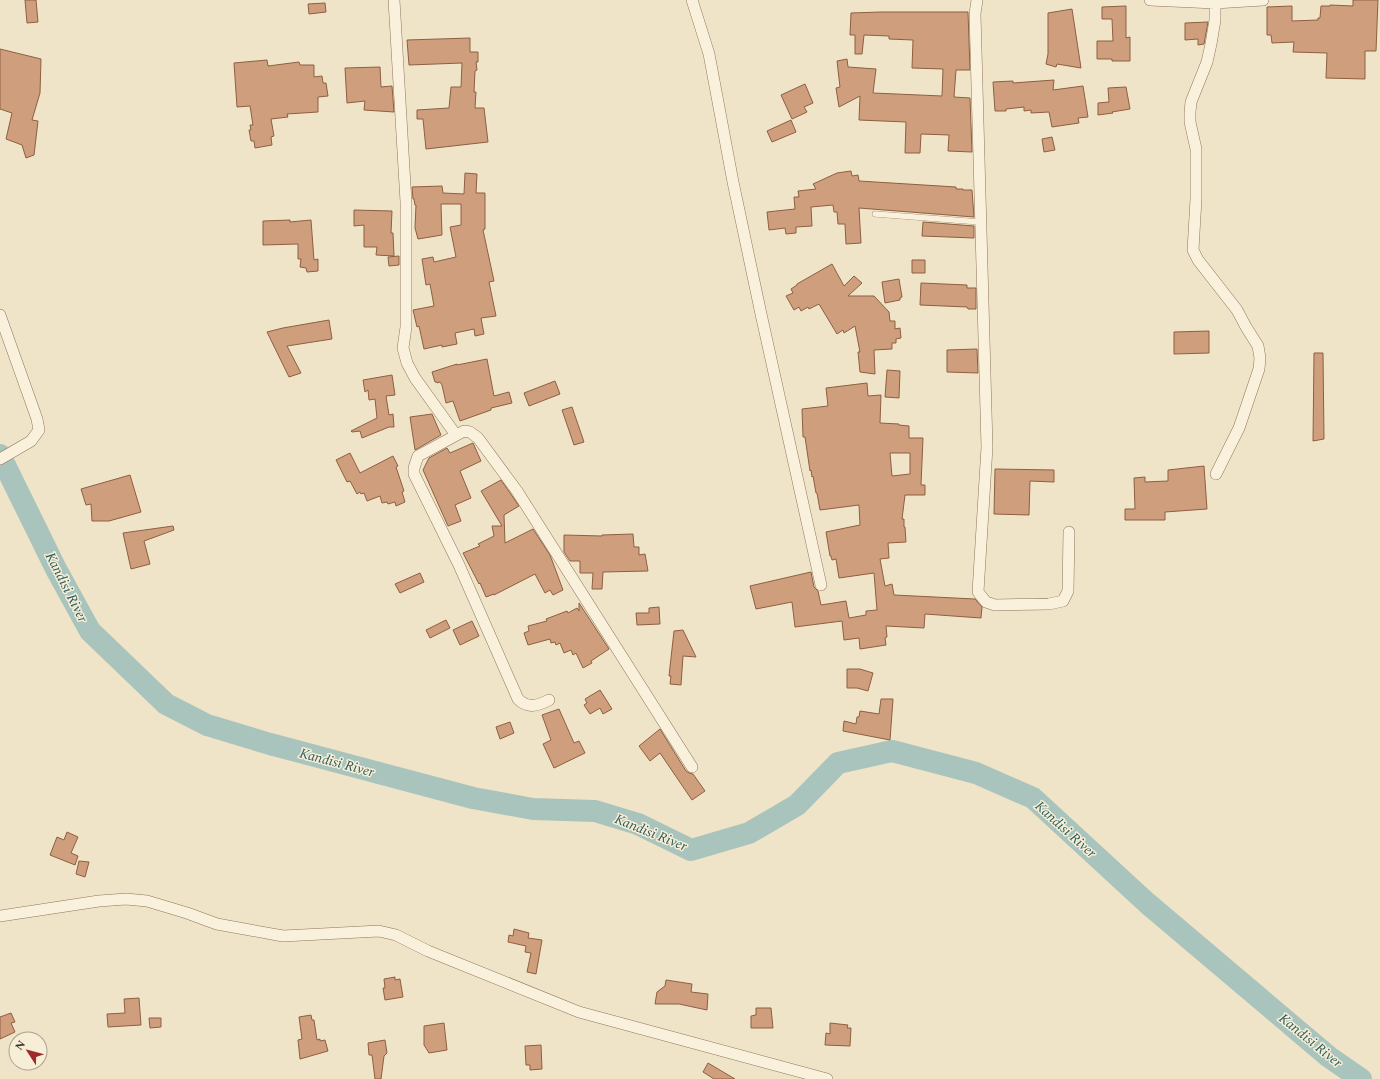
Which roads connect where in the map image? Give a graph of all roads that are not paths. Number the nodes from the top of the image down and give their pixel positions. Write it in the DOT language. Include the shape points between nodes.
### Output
graph roads {
  1 [pos="394,0"];
  2 [pos="692,0"];
  3 [pos="977,0"];
  4 [pos="1150,0"];
  5 [pos="1263,0"];
  6 [pos="1215,3"];
  7 [pos="875,214"];
  8 [pos="980,222"];
  9 [pos="0,315"];
  10 [pos="456,435"];
  11 [pos="0,459"];
  12 [pos="1216,474"];
  13 [pos="1069,532"];
  14 [pos="822,585"];
  15 [pos="549,700"];
  16 [pos="692,768"];
  17 [pos="0,916"];
  18 [pos="827,1079"];
  1 -- 10 [label="street" via="406,202 406,327 403,348 415,378"];
  2 -- 14 [label="street" via="709,54 733,182"];
  3 -- 8 [label="street" via="975,14"];
  4 -- 6 [label="street"];
  5 -- 6 [label="street"];
  6 -- 12 [label="street" via="1215,20 1207,62 1191,102 1190,112 1196,149 1193,250 1237,310 1258,346 1260,358 1259,369 1239,428"];
  7 -- 8 [label="lane"];
  8 -- 13 [label="street" via="987,447 978,592 986,602 995,605 1050,604 1063,601 1068,591"];
  9 -- 11 [label="street" via="37,419 38,430 31,441"];
  10 -- 15 [label="street" via="418,456 414,474 459,565 518,699 531,706"];
  10 -- 16 [label="street" via="464,431 478,438 517,491"];
  17 -- 18 [label="street" via="126,899 147,901 217,924 282,936 378,931 396,935 428,951 579,1012"];
}
